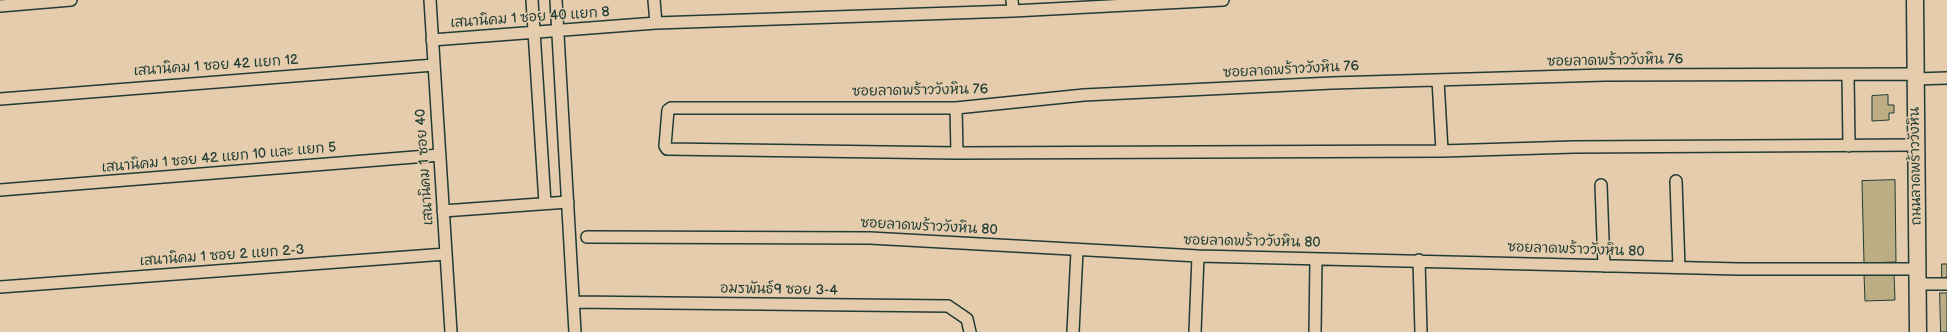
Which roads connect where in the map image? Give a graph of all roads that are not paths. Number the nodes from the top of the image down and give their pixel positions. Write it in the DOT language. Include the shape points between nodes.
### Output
graph roads {
  1 [pos="71,0"];
  2 [pos="430,0"];
  3 [pos="532,0"];
  4 [pos="556,0"];
  5 [pos="654,0"];
  6 [pos="1223,0"];
  7 [pos="1915,0"];
  8 [pos="1013,5"];
  9 [pos="0,6"];
  10 [pos="656,24"];
  11 [pos="558,32"];
  12 [pos="534,33"];
  13 [pos="432,40"];
  14 [pos="434,65"];
  15 [pos="1848,74"];
  16 [pos="1915,76"];
  17 [pos="1947,78"];
  18 [pos="1438,80"];
  19 [pos="0,99"];
  20 [pos="956,108"];
  21 [pos="1916,145"];
  22 [pos="1849,146"];
  23 [pos="1442,151"];
  24 [pos="958,153"];
  25 [pos="440,155"];
  26 [pos="1676,180"];
  27 [pos="1601,184"];
  28 [pos="0,190"];
  29 [pos="568,202"];
  30 [pos="545,203"];
  31 [pos="443,211"];
  32 [pos="587,237"];
  33 [pos="1077,250"];
  34 [pos="446,254"];
  35 [pos="1198,256"];
  36 [pos="1316,259"];
  37 [pos="1419,260"];
  38 [pos="1604,266"];
  39 [pos="1679,268"];
  40 [pos="1917,277"];
  41 [pos="1947,284"];
  42 [pos="0,287"];
  43 [pos="573,302"];
  44 [pos="451,332"];
  45 [pos="575,332"];
  46 [pos="970,332"];
  47 [pos="1073,332"];
  48 [pos="1195,332"];
  49 [pos="1315,332"];
  50 [pos="1421,332"];
  51 [pos="1918,332"];
  1 -- 9 [label="street"];
  2 -- 13 [label="street, เสนานิคม 1 ซอย 40"];
  3 -- 12 [label="street"];
  4 -- 11 [label="street"];
  5 -- 10 [label="street"];
  6 -- 8 [label="street, เสนานิคม 1 ซอย 40 แยก 8"];
  7 -- 16 [label="main road, ถนนลาดพร้าววังหิน"];
  8 -- 10 [label="street, เสนานิคม 1 ซอย 40 แยก 8"];
  10 -- 11 [label="street, เสนานิคม 1 ซอย 40 แยก 8"];
  11 -- 12 [label="street, เสนานิคม 1 ซอย 40 แยก 8"];
  11 -- 29 [label="street"];
  12 -- 13 [label="street, เสนานิคม 1 ซอย 40 แยก 8"];
  12 -- 30 [label="street"];
  13 -- 14 [label="street, เสนานิคม 1 ซอย 40"];
  14 -- 19 [label="street, เสนานิคม 1 ซอย 42 แยก 12"];
  14 -- 25 [label="street, เสนานิคม 1 ซอย 40"];
  15 -- 16 [label="street, ซอยลาดพร้าววังหิน 76"];
  15 -- 18 [label="street, ซอยลาดพร้าววังหิน 76" via="1605,75"];
  15 -- 22 [label="street"];
  16 -- 17 [label="street, ซอยลาดพร้าววังหิน 76"];
  16 -- 21 [label="main road, ถนนลาดพร้าววังหิน"];
  18 -- 20 [label="street, ซอยลาดพร้าววังหิน 76" via="1084,95"];
  18 -- 23 [label="street"];
  20 -- 24 [label="street"];
  20 -- 24 [label="street, ซอยลาดพร้าววังหิน 76" via="668,108 666,148"];
  21 -- 22 [label="street"];
  21 -- 40 [label="main road, ถนนลาดพร้าววังหิน"];
  22 -- 23 [label="street" via="1574,147"];
  23 -- 24 [label="street"];
  25 -- 28 [label="street, เสนานิคม 1 ซอย 42 แยก 10 และ แยก 5"];
  25 -- 31 [label="street, เสนานิคม 1 ซอย 40"];
  26 -- 39 [label="street"];
  27 -- 38 [label="street"];
  29 -- 30 [label="street"];
  29 -- 43 [label="street"];
  30 -- 31 [label="street"];
  31 -- 34 [label="street, เสนานิคม 1 ซอย 40"];
  32 -- 33 [label="street, ซอยลาดพร้าววังหิน 80" via="870,238"];
  33 -- 35 [label="street, ซอยลาดพร้าววังหิน 80"];
  33 -- 47 [label="street"];
  34 -- 42 [label="street, เสนานิคม 1 ซอย 2 แยก 2-3"];
  34 -- 44 [label="street, เสนานิคม 1 ซอย 40"];
  35 -- 36 [label="street, ซอยลาดพร้าววังหิน 80"];
  35 -- 48 [label="street"];
  36 -- 37 [label="street, ซอยลาดพร้าววังหิน 80"];
  36 -- 49 [label="street"];
  37 -- 38 [label="street, ซอยลาดพร้าววังหิน 80"];
  37 -- 50 [label="street"];
  38 -- 39 [label="street, ซอยลาดพร้าววังหิน 80"];
  39 -- 40 [label="street, ซอยลาดพร้าววังหิน 80"];
  40 -- 41 [label="street, ซอยลาดพร้าววังหิน 80"];
  40 -- 51 [label="main road, ถนนลาดพร้าววังหิน"];
  43 -- 45 [label="street"];
  43 -- 46 [label="street, อมรพันธ์9 ซอย 3-4" via="948,306 967,319"];
}
